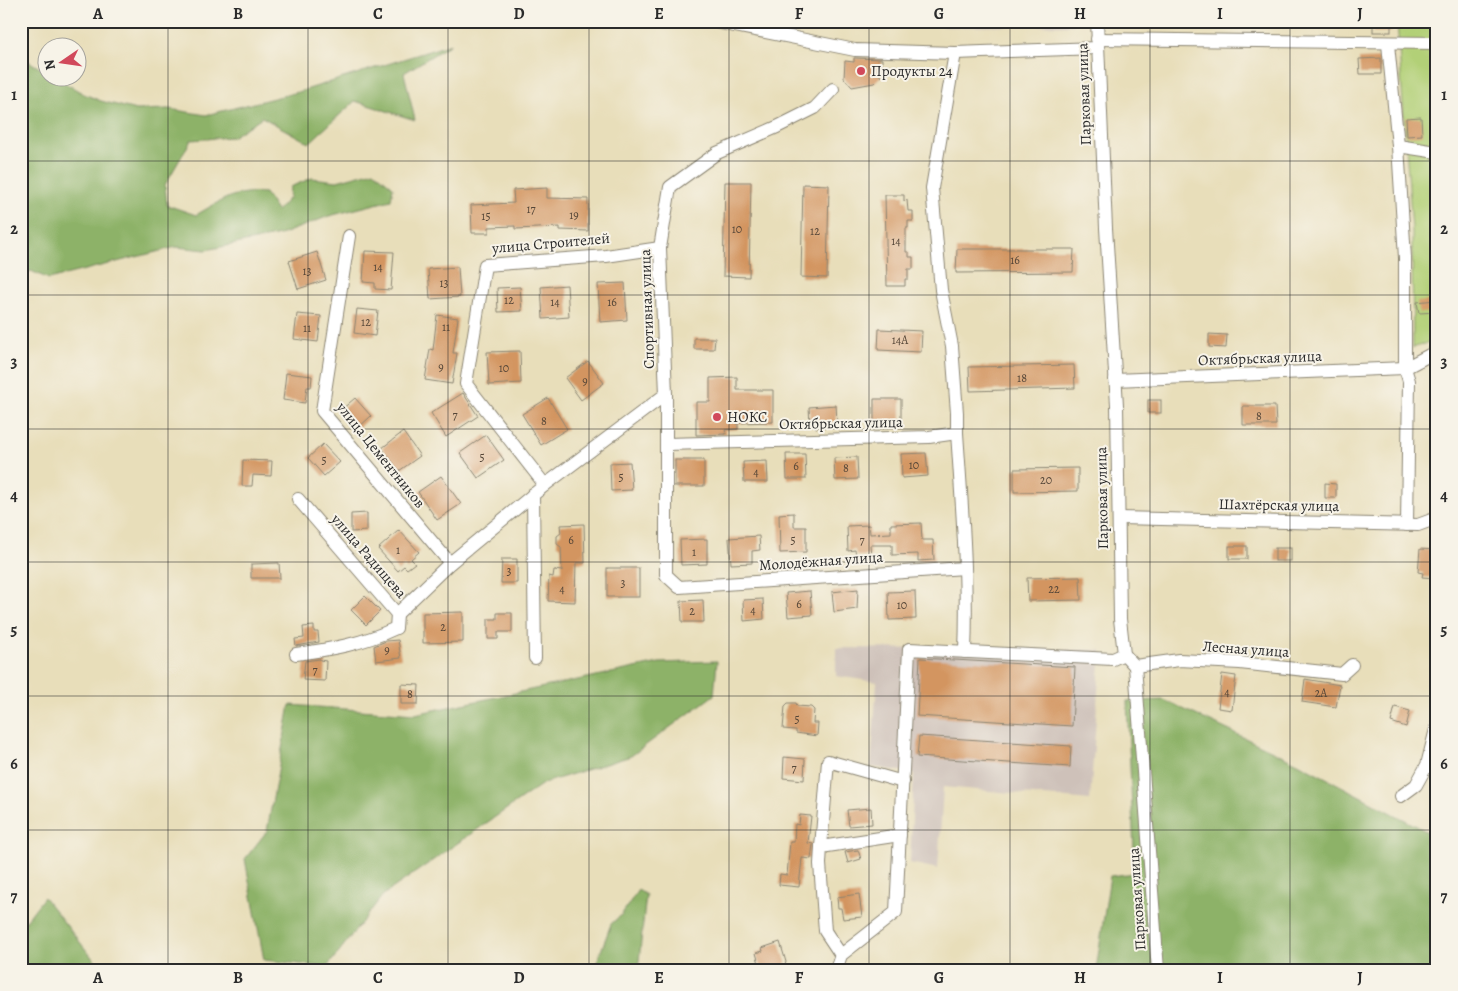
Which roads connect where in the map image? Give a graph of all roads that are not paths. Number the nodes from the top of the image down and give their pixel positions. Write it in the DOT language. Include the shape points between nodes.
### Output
graph roads {
  1 [pos="710,21"];
  2 [pos="1097,21"];
  3 [pos="1437,43"];
  4 [pos="1097,44"];
  5 [pos="1388,44"];
  6 [pos="954,53"];
  7 [pos="833,89"];
  8 [pos="1398,146"];
  9 [pos="1437,152"];
  10 [pos="349,236"];
  11 [pos="660,248"];
  12 [pos="1437,352"];
  13 [pos="1405,368"];
  14 [pos="1115,380"];
  15 [pos="666,394"];
  16 [pos="957,432"];
  17 [pos="666,444"];
  18 [pos="545,485"];
  19 [pos="534,494"];
  20 [pos="298,499"];
  21 [pos="1119,518"];
  22 [pos="1437,518"];
  23 [pos="1407,525"];
  24 [pos="450,563"];
  25 [pos="965,568"];
  26 [pos="679,587"];
  27 [pos="397,614"];
  28 [pos="965,652"];
  29 [pos="296,654"];
  30 [pos="1124,654"];
  31 [pos="534,658"];
  32 [pos="1352,664"];
  33 [pos="1135,666"];
  34 [pos="1437,725"];
  35 [pos="903,782"];
  36 [pos="1401,796"];
  37 [pos="900,835"];
  38 [pos="821,847"];
  39 [pos="841,956"];
  40 [pos="836,970"];
  41 [pos="1158,970"];
  1 -- 6 [label="street" via="856,50"];
  2 -- 4 [label="street, Парковая улица"];
  3 -- 5 [label="street"];
  4 -- 5 [label="street"];
  4 -- 6 [label="street"];
  4 -- 14 [label="street, Парковая улица"];
  5 -- 8 [label="street"];
  6 -- 16 [label="street" via="932,188 942,290 952,346"];
  7 -- 11 [label="street, Спортивная улица" via="815,108 717,153 670,187"];
  8 -- 9 [label="street"];
  8 -- 13 [label="street" via="1405,258"];
  10 -- 24 [label="street, улица Цементников" via="322,411"];
  11 -- 15 [label="street, Спортивная улица"];
  11 -- 18 [label="street, улица Строителей" via="606,256 485,265 466,384"];
  12 -- 13 [label="street"];
  13 -- 14 [label="street, Октябрьская улица"];
  13 -- 23 [label="street" via="1409,381"];
  14 -- 21 [label="street, Парковая улица"];
  15 -- 17 [label="street, Спортивная улица"];
  15 -- 18 [label="street"];
  16 -- 17 [label="street, Октябрьская улица" via="929,437"];
  16 -- 25 [label="street"];
  17 -- 26 [label="street, Спортивная улица" via="666,575"];
  18 -- 19 [label="street"];
  19 -- 24 [label="street"];
  19 -- 31 [label="street"];
  20 -- 27 [label="street, улица Радищева"];
  21 -- 23 [label="street, Шахтёрская улица"];
  21 -- 30 [label="street, Парковая улица" via="1120,619"];
  22 -- 23 [label="street, Шахтёрская улица"];
  24 -- 27 [label="street"];
  25 -- 26 [label="street, Молодёжная улица"];
  25 -- 28 [label="street"];
  27 -- 29 [label="street, улица Радищева" via="396,628 385,634 342,648"];
  28 -- 30 [label="street" via="1113,659"];
  28 -- 35 [label="street" via="909,649"];
  30 -- 33 [label="street"];
  32 -- 33 [label="street, Лесная улица" via="1342,674 1179,660"];
  33 -- 41 [label="street, Парковая улица"];
  34 -- 36 [label="street" via="1427,765 1416,785"];
  35 -- 37 [label="street"];
  35 -- 38 [label="street" via="828,761"];
  37 -- 38 [label="street"];
  37 -- 39 [label="street" via="896,912"];
  38 -- 39 [label="street" via="825,931"];
  39 -- 40 [label="street"];
}
